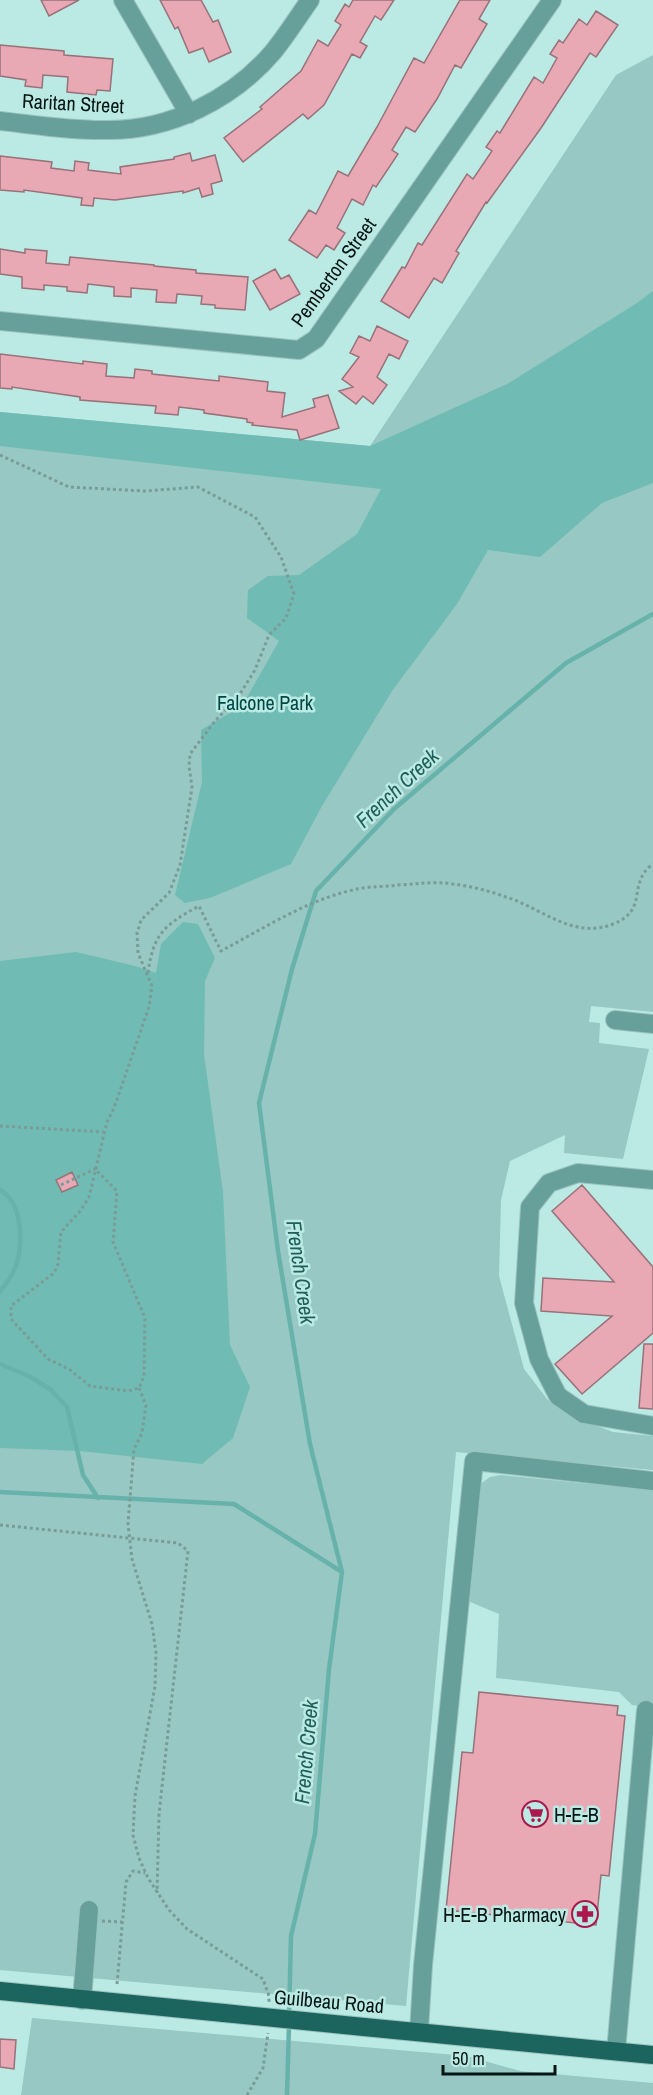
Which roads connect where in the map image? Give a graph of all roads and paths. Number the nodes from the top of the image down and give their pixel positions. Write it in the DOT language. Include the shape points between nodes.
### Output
graph roads {
  1 [pos="123,0"];
  2 [pos="310,0"];
  3 [pos="552,0"];
  4 [pos="189,114"];
  5 [pos="0,121"];
  6 [pos="0,321"];
  7 [pos="0,455"];
  8 [pos="653,864"];
  9 [pos="148,973"];
  10 [pos="615,1020"];
  11 [pos="653,1024"];
  12 [pos="0,1126"];
  13 [pos="104,1132"];
  14 [pos="95,1169"];
  15 [pos="653,1180"];
  16 [pos="61,1185"];
  17 [pos="139,1388"];
  18 [pos="653,1426"];
  19 [pos="653,1481"];
  20 [pos="0,1524"];
  21 [pos="129,1538"];
  22 [pos="646,1710"];
  23 [pos="146,1873"];
  24 [pos="157,1893"];
  25 [pos="89,1910"];
  26 [pos="117,1984"];
  27 [pos="0,1991"];
  28 [pos="81,2000"];
  29 [pos="269,2006"];
  30 [pos="268,2025"];
  31 [pos="419,2031"];
  32 [pos="616,2051"];
  33 [pos="653,2055"];
  34 [pos="247,2095"];
  1 -- 4 [label="street"];
  2 -- 4 [label="street, Raritan Street" via="256,69"];
  3 -- 6 [label="street, Pemberton Street" via="316,339 299,350"];
  4 -- 5 [label="street, Raritan Street" via="156,124 110,130"];
  7 -- 9 [label="path" via="69,487 198,487 255,517 281,557 294,594 286,618 269,635 255,670 238,697 190,754 192,786 180,865 169,893 141,920 137,933 138,953"];
  8 -- 9 [label="path" via="642,876 635,908 627,918 611,926 572,927 507,897 435,882 357,889 313,903 221,951 199,906 162,931 150,956"];
  9 -- 13 [label="path" via="152,986 149,1007"];
  10 -- 11 [label="street"];
  12 -- 13 [label="path"];
  13 -- 14 [label="path"];
  14 -- 16 [label="path"];
  14 -- 17 [label="path" via="117,1191 113,1242 145,1318 144,1376"];
  14 -- 17 [label="path" via="81,1210 61,1232 54,1273 11,1306 11,1318 48,1359 90,1386 128,1391"];
  15 -- 18 [label="street" via="578,1173 549,1183 530,1207 524,1303 539,1359 558,1396 584,1414"];
  17 -- 21 [label="path" via="146,1405 142,1433 134,1449"];
  19 -- 31 [label="street" via="474,1461"];
  20 -- 21 [label="path"];
  21 -- 23 [label="path" via="156,1653 155,1686 135,1796 133,1835"];
  21 -- 24 [label="path" via="178,1544 188,1551 159,1814"];
  22 -- 32 [label="street"];
  23 -- 24 [label="path"];
  23 -- 26 [label="path" via="133,1871 126,1882"];
  24 -- 29 [label="path" via="187,1929 264,1979"];
  25 -- 28 [label="street"];
  27 -- 28 [label="main road, Guilbeau Road"];
  28 -- 31 [label="main road, Guilbeau Road, bridge"];
  30 -- 34 [label="path" via="263,2068"];
  31 -- 32 [label="main road, Guilbeau Road"];
  32 -- 33 [label="main road, Guilbeau Road"];
}
